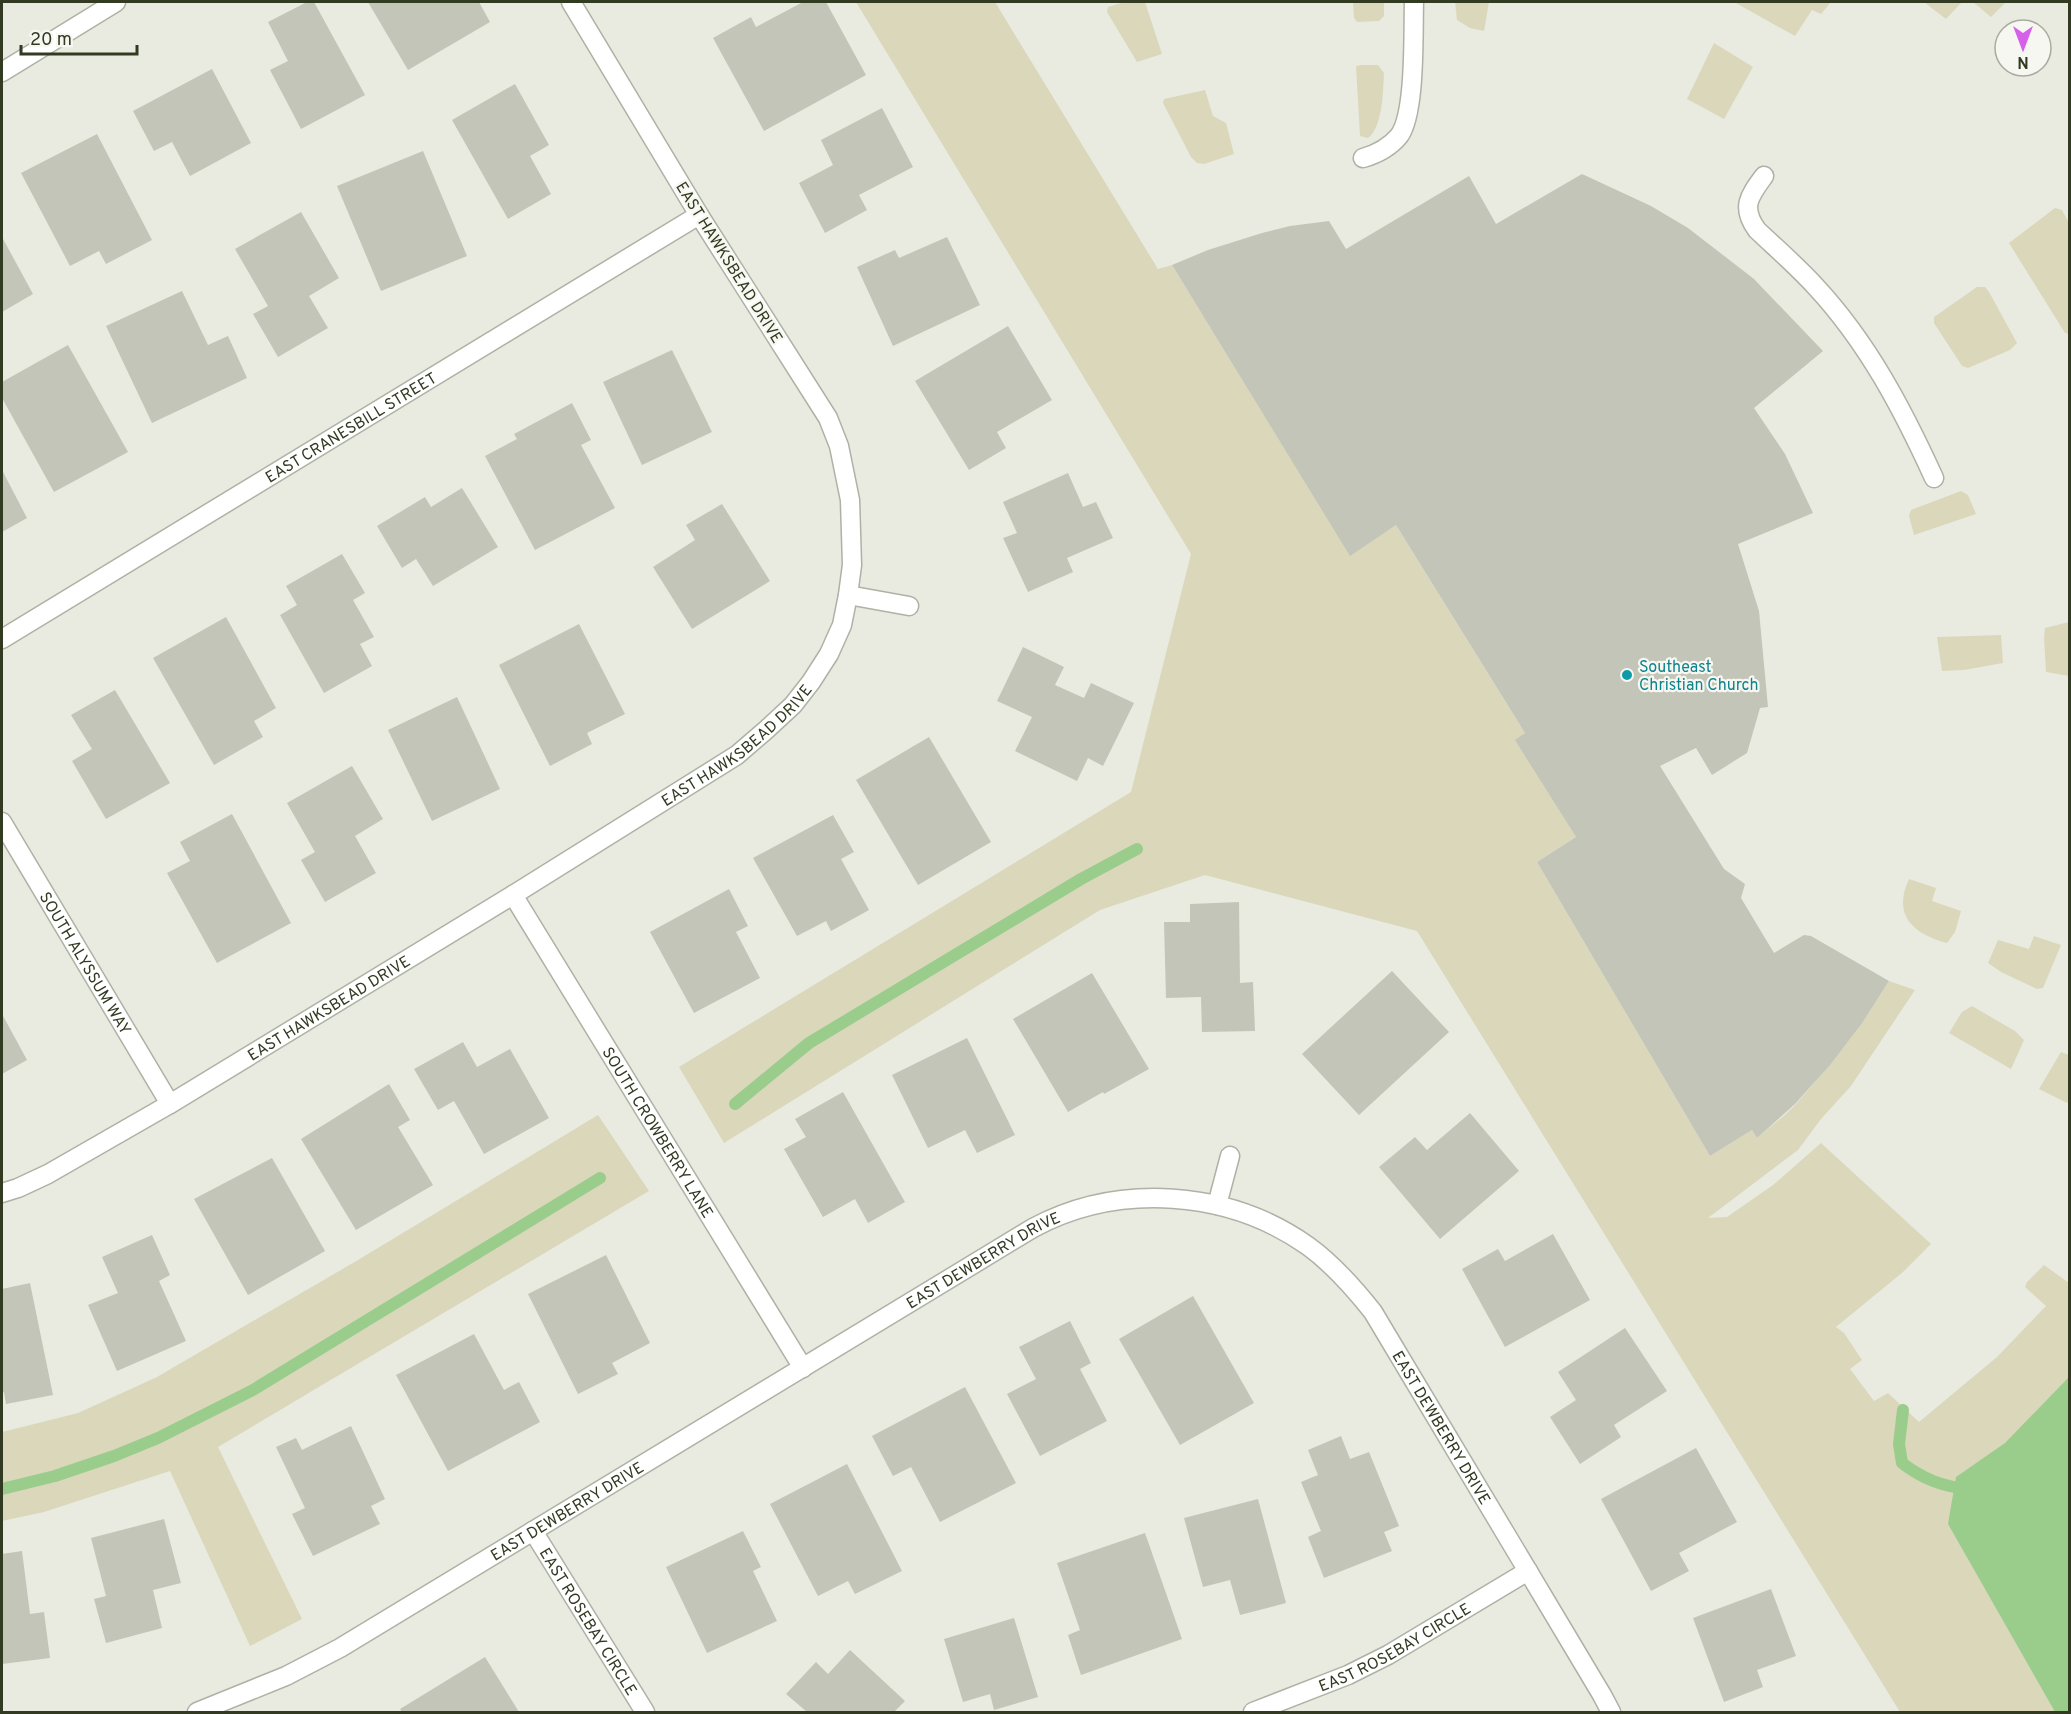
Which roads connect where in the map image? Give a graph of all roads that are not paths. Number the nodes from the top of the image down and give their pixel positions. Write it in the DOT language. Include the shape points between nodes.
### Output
graph roads {
  1 [pos="116,2"];
  2 [pos="571,2"];
  3 [pos="1414,2"];
  4 [pos="2,72"];
  5 [pos="1363,158"];
  6 [pos="1764,176"];
  7 [pos="699,215"];
  8 [pos="1934,478"];
  9 [pos="848,595"];
  10 [pos="909,606"];
  11 [pos="2,639"];
  12 [pos="2,822"];
  13 [pos="513,895"];
  14 [pos="170,1104"];
  15 [pos="1230,1156"];
  16 [pos="2,1193"];
  17 [pos="1217,1205"];
  18 [pos="803,1368"];
  19 [pos="533,1531"];
  20 [pos="1528,1570"];
  21 [pos="197,1713"];
  22 [pos="645,1713"];
  23 [pos="1253,1713"];
  24 [pos="1611,1713"];
  1 -- 4 [label="street"];
  2 -- 7 [label="street, EAST HAWKSBEAD DRIVE"];
  3 -- 5 [label="street" via="1406,122 1389,145"];
  6 -- 8 [label="street" via="1750,195 1749,219 1816,287 1861,343 1911,428"];
  7 -- 9 [label="street, EAST HAWKSBEAD DRIVE" via="828,418 839,446 852,533"];
  7 -- 11 [label="street, EAST CRANESBILL STREET"];
  9 -- 10 [label="street"];
  9 -- 13 [label="street, EAST HAWKSBEAD DRIVE" via="842,625 829,654 793,705 766,730 737,755"];
  12 -- 14 [label="street, SOUTH ALYSSUM WAY"];
  13 -- 14 [label="street, EAST HAWKSBEAD DRIVE"];
  13 -- 18 [label="street, SOUTH CROWBERRY LANE"];
  14 -- 16 [label="street, EAST HAWKSBEAD DRIVE" via="57,1169"];
  15 -- 17 [label="street"];
  17 -- 18 [label="street, EAST DEWBERRY DRIVE" via="1135,1199 1087,1206 1047,1221"];
  17 -- 20 [label="street, EAST DEWBERRY DRIVE" via="1263,1221 1308,1246 1360,1295"];
  18 -- 19 [label="street, EAST DEWBERRY DRIVE"];
  19 -- 21 [label="street, EAST DEWBERRY DRIVE" via="323,1657"];
  19 -- 22 [label="street, EAST ROSEBAY CIRCLE"];
  20 -- 23 [label="street, EAST ROSEBAY CIRCLE" via="1348,1675"];
  20 -- 24 [label="street, EAST DEWBERRY DRIVE"];
}
